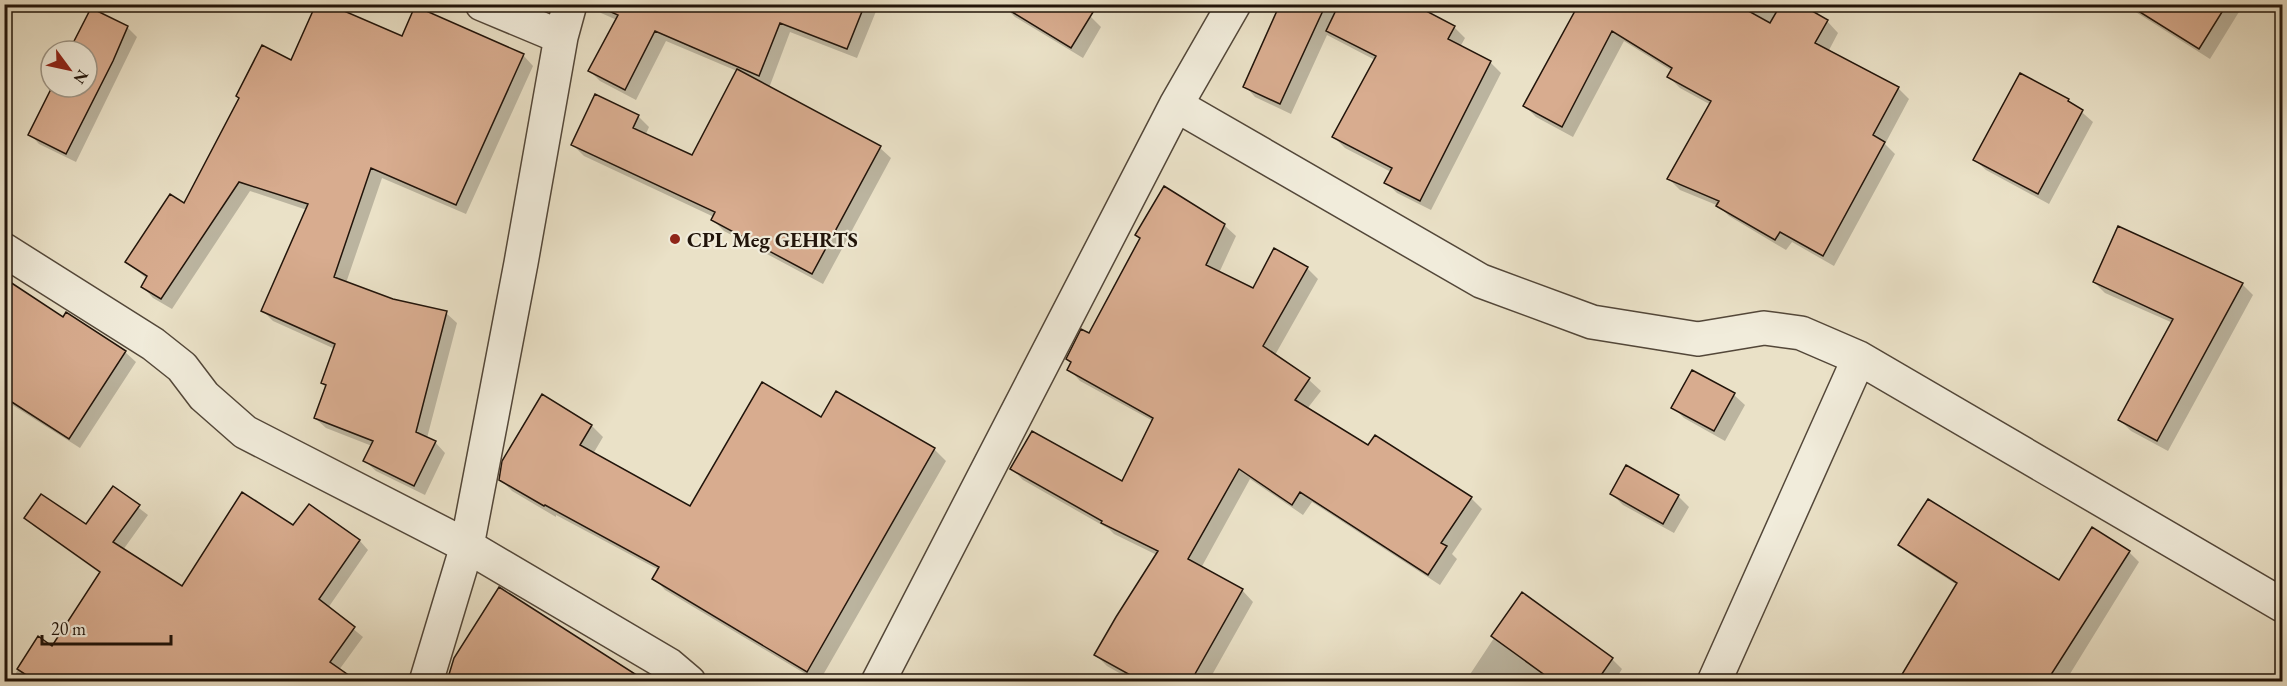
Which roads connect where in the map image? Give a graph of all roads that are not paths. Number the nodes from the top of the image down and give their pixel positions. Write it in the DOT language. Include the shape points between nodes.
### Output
graph roads {
  1 [pos="482,4"];
  2 [pos="570,4"];
  3 [pos="1234,4"];
  4 [pos="561,37"];
  5 [pos="1176,105"];
  6 [pos="4,249"];
  7 [pos="1859,358"];
  8 [pos="466,546"];
  9 [pos="2283,604"];
  10 [pos="426,681"];
  11 [pos="689,681"];
  12 [pos="878,681"];
  13 [pos="1714,681"];
  1 -- 4 [label="street"];
  2 -- 4 [label="street"];
  3 -- 5 [label="street"];
  4 -- 8 [label="street"];
  5 -- 7 [label="street" via="1481,281 1592,322 1698,339 1764,328 1801,333"];
  5 -- 12 [label="street"];
  6 -- 8 [label="street" via="153,344 182,367 204,396 245,432"];
  7 -- 9 [label="street"];
  7 -- 13 [label="street"];
  8 -- 10 [label="street"];
  8 -- 11 [label="street" via="669,665"];
}
